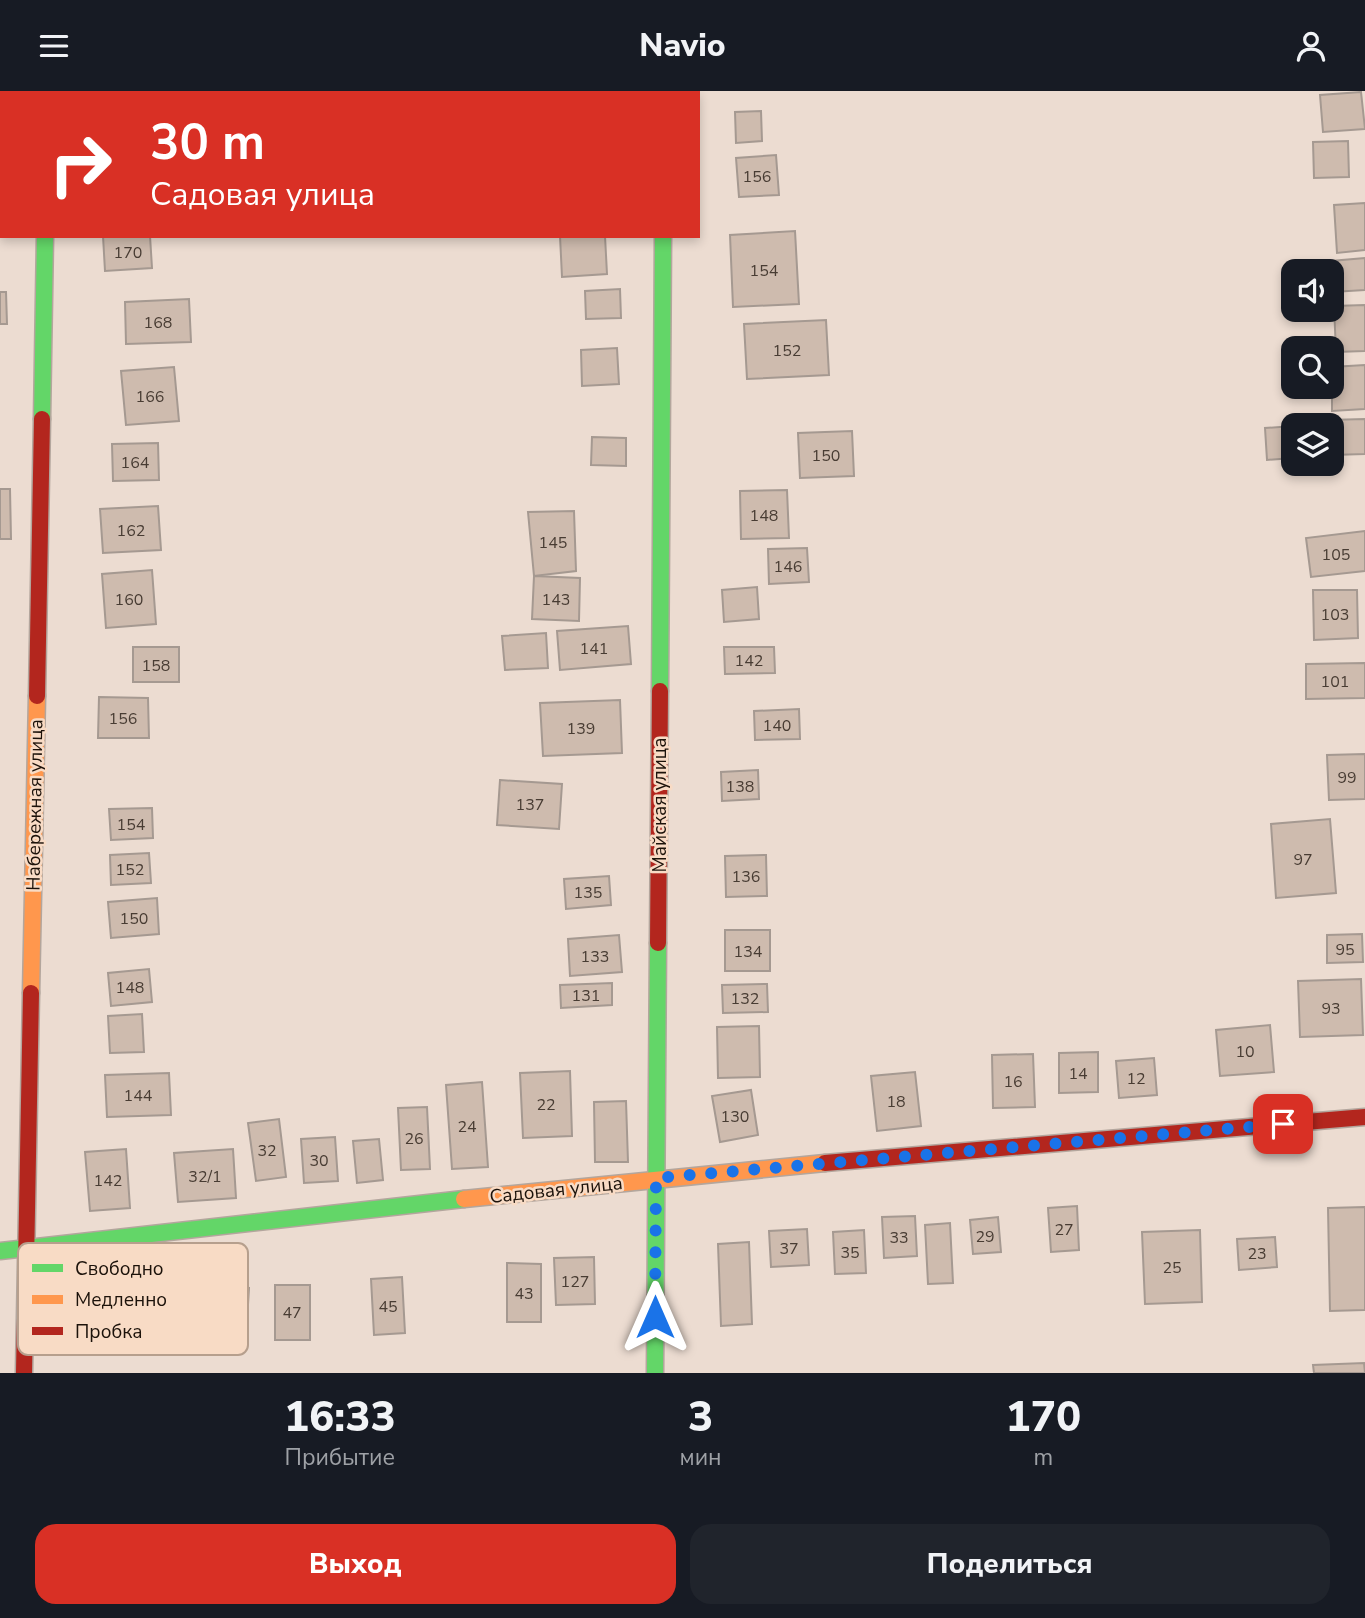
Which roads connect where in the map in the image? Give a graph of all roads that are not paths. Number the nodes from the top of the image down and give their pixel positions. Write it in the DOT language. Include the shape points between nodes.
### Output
graph roads {
  1 [pos="46,238"];
  2 [pos="663,238"];
  3 [pos="1365,1117"];
  4 [pos="656,1178"];
  5 [pos="25,1243"];
  6 [pos="70,1243"];
  7 [pos="18,1249"];
  8 [pos="0,1251"];
  9 [pos="24,1355"];
  10 [pos="24,1373"];
  11 [pos="655,1373"];
  1 -- 5 [label="street, Набережная улица"];
  2 -- 4 [label="street, Майская улица"];
  3 -- 4 [label="street, Садовая улица"];
  4 -- 6 [label="street, Садовая улица"];
  4 -- 11 [label="street, Майская улица"];
  7 -- 8 [label="street, Садовая улица"];
  9 -- 10 [label="street, Набережная улица"];
}
